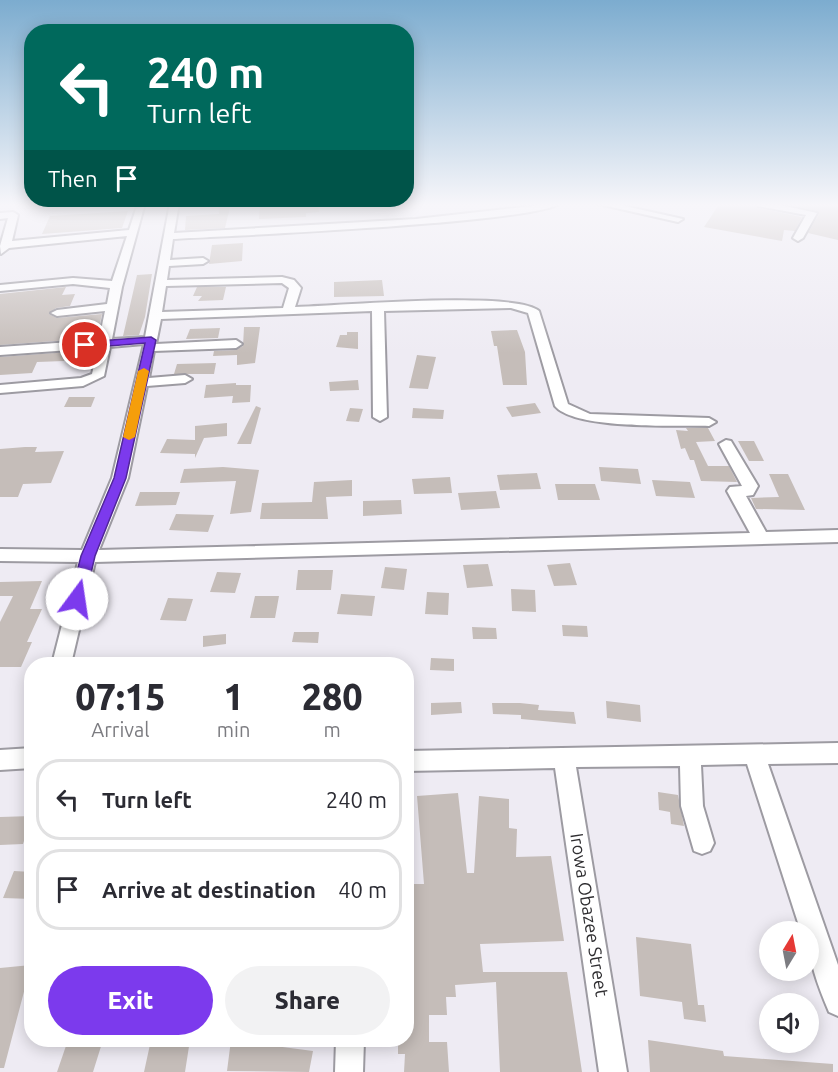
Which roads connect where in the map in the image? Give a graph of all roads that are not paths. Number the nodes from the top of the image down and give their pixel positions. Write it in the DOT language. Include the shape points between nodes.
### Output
graph roads {
  1 [pos="126,253"];
  2 [pos="164,253"];
  3 [pos="203,261"];
  4 [pos="163,263"];
  5 [pos="160,283"];
  6 [pos="117,285"];
  7 [pos="0,288"];
  8 [pos="113,307"];
  9 [pos="378,308"];
  10 [pos="288,311"];
  11 [pos="57,313"];
  12 [pos="156,316"];
  13 [pos="236,344"];
  14 [pos="149,346"];
  15 [pos="105,348"];
  16 [pos="0,351"];
  17 [pos="185,379"];
  18 [pos="141,382"];
  19 [pos="0,389"];
  20 [pos="380,417"];
  21 [pos="709,422"];
  22 [pos="726,444"];
  23 [pos="838,536"];
  24 [pos="761,538"];
  25 [pos="0,555"];
  26 [pos="88,556"];
  27 [pos="63,657"];
  28 [pos="838,753"];
  29 [pos="754,754"];
  30 [pos="690,757"];
  31 [pos="24,758"];
  32 [pos="564,758"];
  33 [pos="0,760"];
  34 [pos="414,761"];
  35 [pos="702,843"];
  36 [pos="838,1003"];
  37 [pos="350,1047"];
  38 [pos="349,1072"];
  39 [pos="613,1072"];
  1 -- 6 [label="street"];
  2 -- 4 [label="street"];
  3 -- 4 [label="street"];
  4 -- 5 [label="street"];
  5 -- 10 [label="street" via="282,280 295,288"];
  5 -- 12 [label="street"];
  6 -- 7 [label="street" via="73,281"];
  6 -- 8 [label="street"];
  8 -- 11 [label="street"];
  8 -- 15 [label="street"];
  9 -- 10 [label="street"];
  9 -- 20 [label="street"];
  9 -- 21 [label="street" via="474,304 530,308 562,406 568,412 590,418"];
  10 -- 12 [label="street"];
  12 -- 14 [label="street"];
  13 -- 14 [label="street"];
  14 -- 15 [label="street"];
  14 -- 18 [label="street"];
  15 -- 16 [label="street"];
  15 -- 19 [label="street" via="98,376 89,380"];
  17 -- 18 [label="street"];
  18 -- 26 [label="street" via="120,478"];
  22 -- 24 [label="street" via="750,486 748,491 735,491"];
  23 -- 24 [label="street"];
  24 -- 26 [label="street"];
  25 -- 26 [label="street"];
  26 -- 27 [label="street"];
  28 -- 29 [label="street"];
  29 -- 30 [label="street"];
  29 -- 36 [label="street"];
  30 -- 32 [label="street"];
  30 -- 35 [label="street" via="692,806"];
  31 -- 33 [label="street"];
  32 -- 34 [label="street"];
  32 -- 39 [label="street, Irowa Obazee Street"];
  37 -- 38 [label="street"];
}
